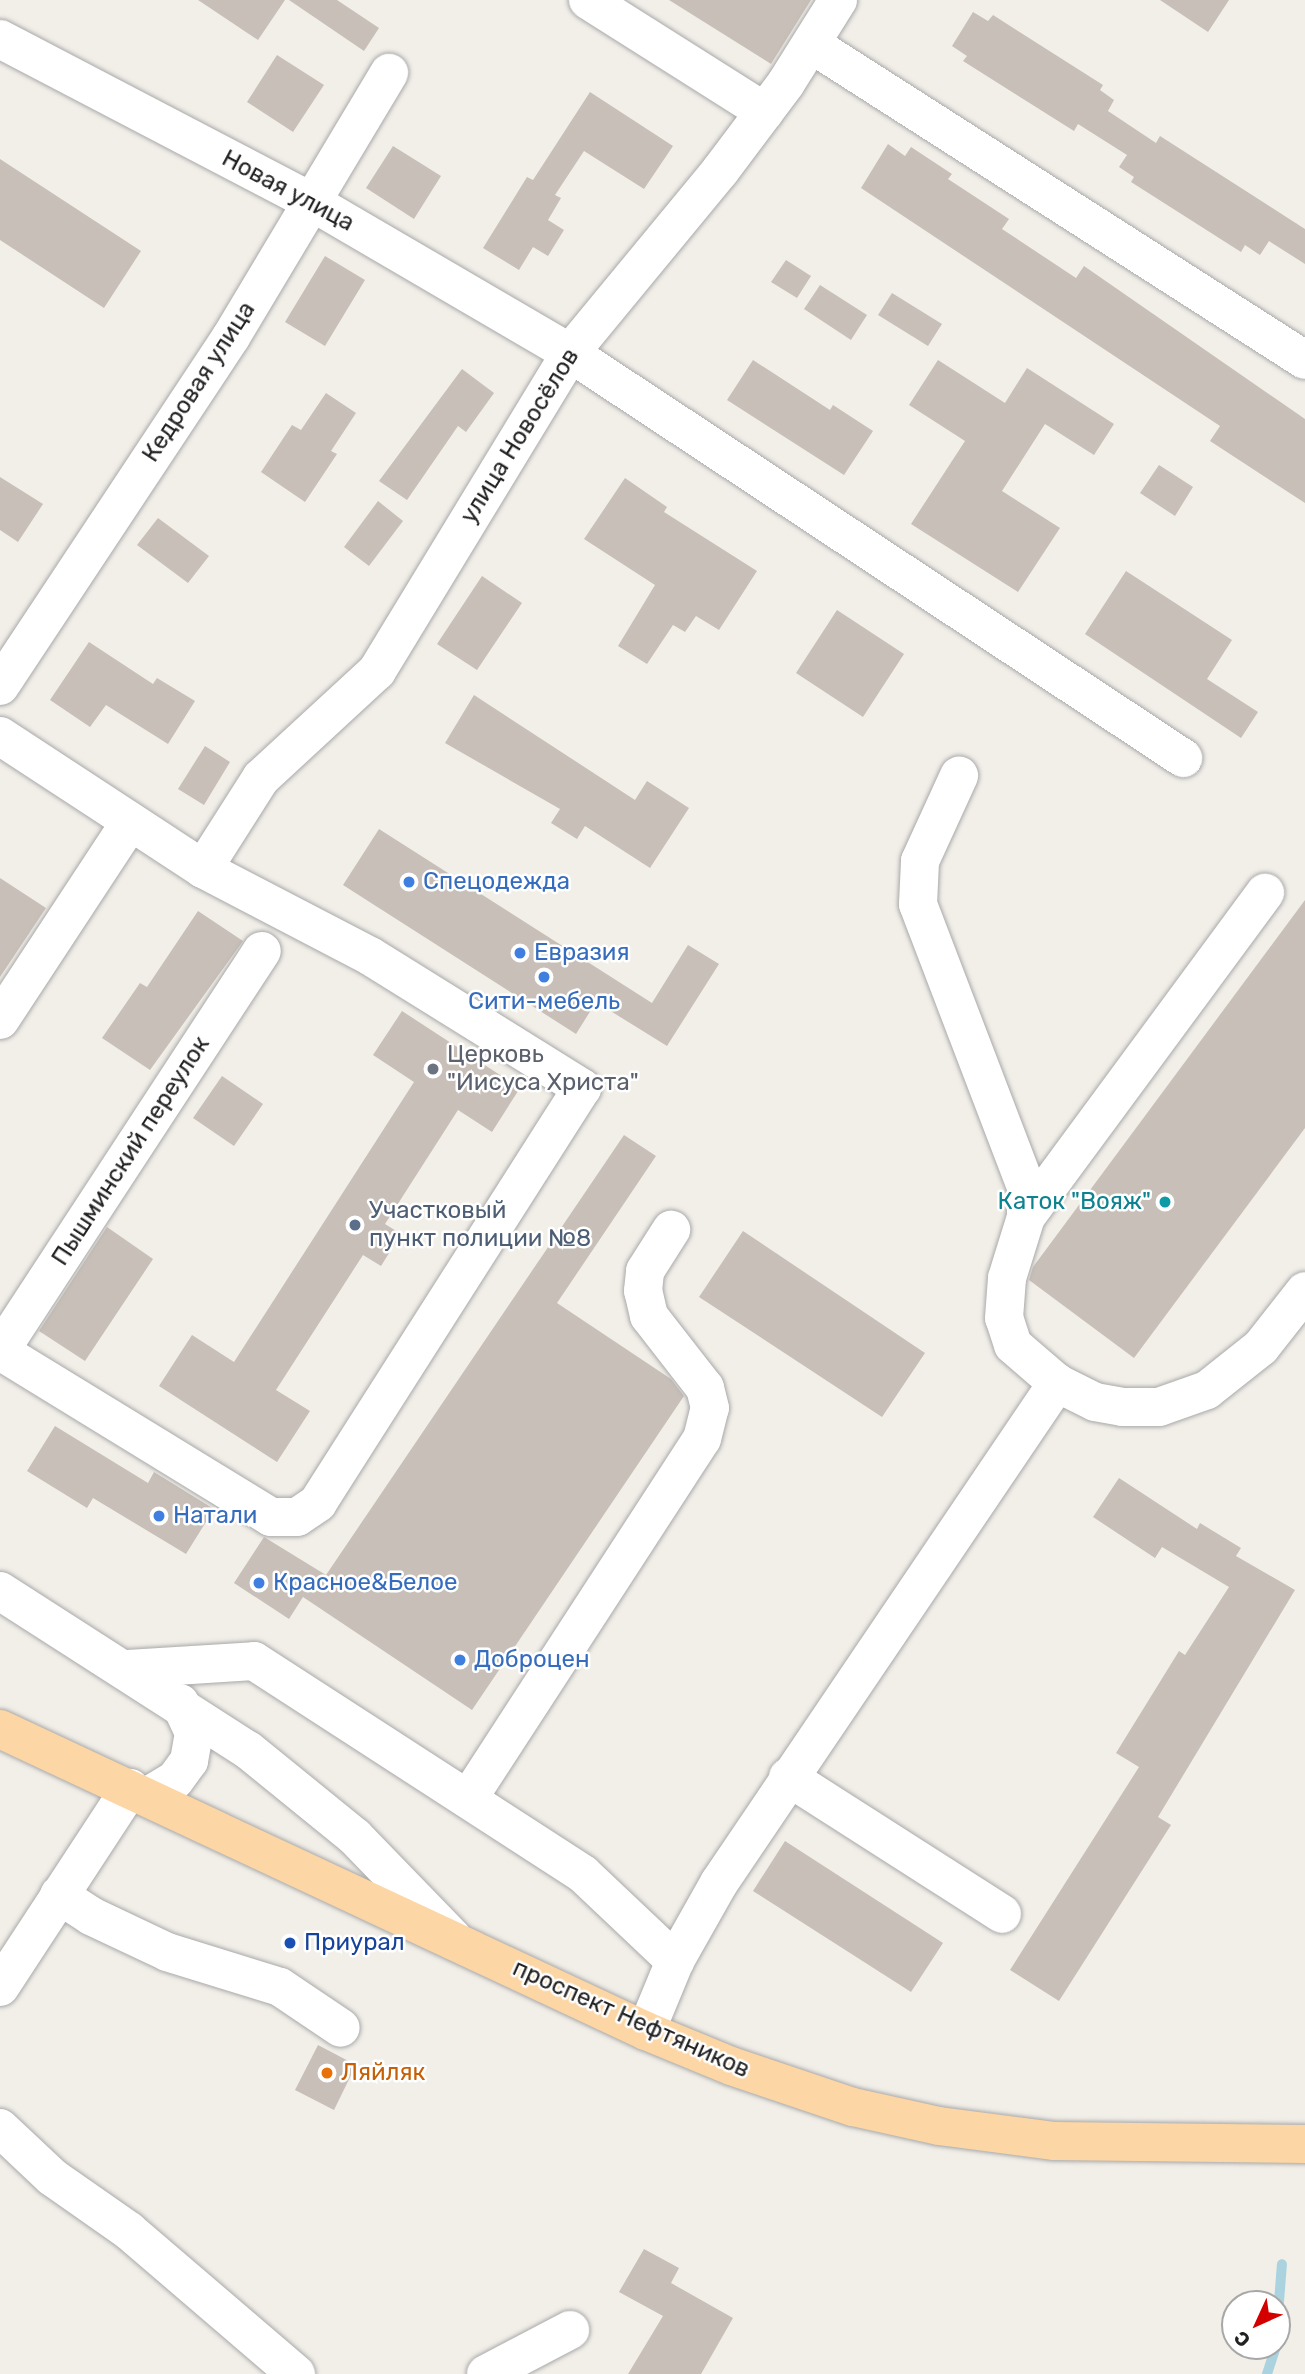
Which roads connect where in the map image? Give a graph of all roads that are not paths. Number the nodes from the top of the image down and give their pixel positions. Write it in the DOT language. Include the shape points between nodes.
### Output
graph roads {
  1 [pos="588,0"];
  2 [pos="838,0"];
  3 [pos="0,40"];
  4 [pos="811,44"];
  5 [pos="389,73"];
  6 [pos="765,112"];
  7 [pos="310,201"];
  8 [pos="570,352"];
  9 [pos="1305,360"];
  10 [pos="0,686"];
  11 [pos="0,736"];
  12 [pos="1183,758"];
  13 [pos="959,776"];
  14 [pos="130,822"];
  15 [pos="203,869"];
  16 [pos="1265,893"];
  17 [pos="262,951"];
  18 [pos="0,1020"];
  19 [pos="1026,1217"];
  20 [pos="671,1230"];
  21 [pos="1305,1291"];
  22 [pos="0,1351"];
  23 [pos="1057,1383"];
  24 [pos="0,1591"];
  25 [pos="128,1669"];
  26 [pos="180,1703"];
  27 [pos="0,1729"];
  28 [pos="788,1777"];
  29 [pos="139,1792"];
  30 [pos="468,1799"];
  31 [pos="59,1895"];
  32 [pos="1002,1914"];
  33 [pos="453,1938"];
  34 [pos="675,1961"];
  35 [pos="0,1987"];
  36 [pos="341,2028"];
  37 [pos="646,2031"];
  38 [pos="0,2128"];
  39 [pos="1305,2144"];
  40 [pos="570,2330"];
  41 [pos="296,2374"];
  42 [pos="487,2374"];
  1 -- 6 [label="street"];
  2 -- 4 [label="street, улица Новосёлов"];
  3 -- 7 [label="street, Новая улица"];
  4 -- 6 [label="street, улица Новосёлов"];
  4 -- 9 [label="street"];
  5 -- 7 [label="street, Кедровая улица"];
  6 -- 8 [label="street, улица Новосёлов"];
  7 -- 8 [label="street, Новая улица"];
  7 -- 10 [label="street, Кедровая улица" via="231,337"];
  8 -- 12 [label="street, Новая улица"];
  8 -- 15 [label="street, улица Новосёлов" via="377,671 261,778"];
  11 -- 14 [label="street"];
  13 -- 19 [label="street" via="920,861 919,904 1027,1186"];
  14 -- 15 [label="street"];
  14 -- 18 [label="street"];
  15 -- 22 [label="street" via="370,956 582,1088 318,1503 297,1517 271,1517"];
  16 -- 19 [label="street"];
  17 -- 22 [label="street, Пышминский переулок"];
  19 -- 23 [label="street" via="1007,1278 1004,1318 1013,1345"];
  20 -- 30 [label="street" via="645,1272 643,1291 649,1316 705,1388 710,1408 702,1439"];
  21 -- 23 [label="street" via="1261,1347 1208,1390 1159,1407 1122,1407 1095,1402"];
  23 -- 28 [label="street"];
  24 -- 25 [label="street"];
  25 -- 26 [label="street"];
  25 -- 30 [label="street" via="254,1661"];
  26 -- 29 [label="street" via="194,1733 189,1761 174,1780"];
  26 -- 33 [label="street" via="248,1750 355,1837"];
  27 -- 29 [label="main road, проспект Нефтяников"];
  28 -- 32 [label="street"];
  28 -- 34 [label="street"];
  29 -- 31 [label="street"];
  29 -- 33 [label="main road, проспект Нефтяников"];
  30 -- 34 [label="street" via="583,1874"];
  31 -- 35 [label="street"];
  31 -- 36 [label="street" via="91,1916 167,1952 280,1987"];
  33 -- 37 [label="main road, проспект Нефтяников"];
  34 -- 37 [label="street"];
  37 -- 39 [label="main road, проспект Нефтяников" via="793,2088 939,2126 1109,2144"];
  38 -- 41 [label="street" via="52,2177 129,2231"];
  40 -- 42 [label="street"];
}
